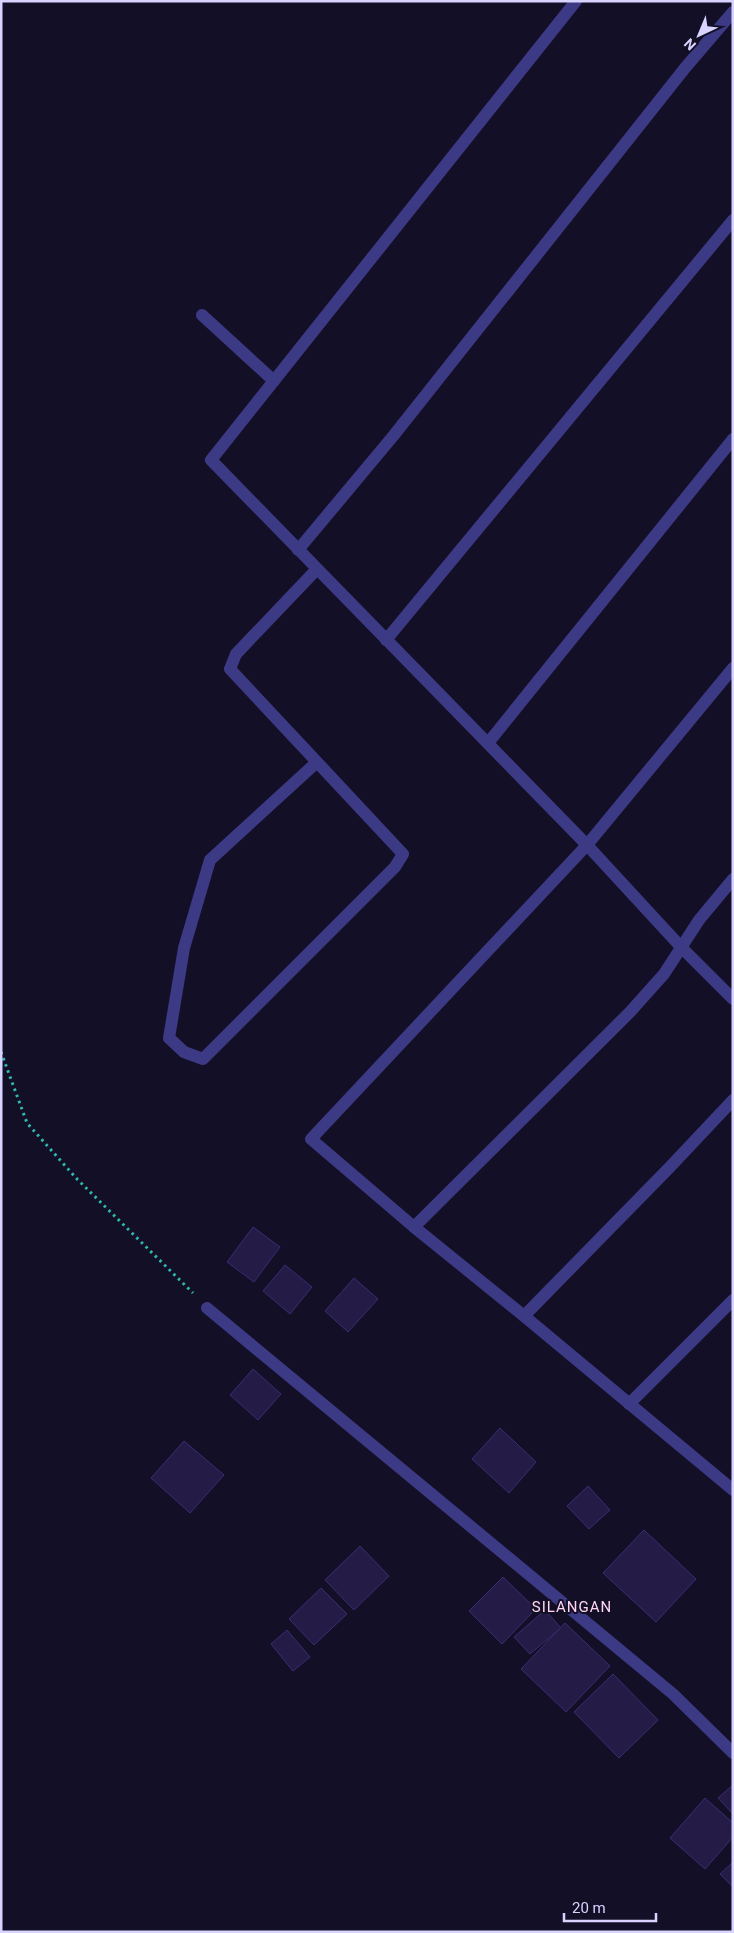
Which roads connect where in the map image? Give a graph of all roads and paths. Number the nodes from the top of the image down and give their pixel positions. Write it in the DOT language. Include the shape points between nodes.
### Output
graph roads {
  1 [pos="576,1"];
  2 [pos="728,1"];
  3 [pos="733,6"];
  4 [pos="733,12"];
  5 [pos="733,220"];
  6 [pos="202,315"];
  7 [pos="274,381"];
  8 [pos="733,439"];
  9 [pos="298,550"];
  10 [pos="318,569"];
  11 [pos="386,640"];
  12 [pos="733,668"];
  13 [pos="488,743"];
  14 [pos="317,762"];
  15 [pos="587,845"];
  16 [pos="733,879"];
  17 [pos="681,947"];
  18 [pos="733,1000"];
  19 [pos="1,1052"];
  20 [pos="733,1100"];
  21 [pos="414,1227"];
  22 [pos="733,1300"];
  23 [pos="207,1308"];
  24 [pos="524,1316"];
  25 [pos="628,1404"];
  26 [pos="733,1490"];
  27 [pos="733,1753"];
  1 -- 7 [label="street"];
  2 -- 3 [label="street"];
  4 -- 9 [label="street"];
  5 -- 11 [label="street"];
  6 -- 7 [label="street"];
  7 -- 9 [label="street" via="211,460"];
  8 -- 13 [label="street"];
  9 -- 10 [label="street"];
  10 -- 11 [label="street"];
  10 -- 14 [label="street" via="236,654 230,670"];
  11 -- 13 [label="street"];
  12 -- 15 [label="street"];
  13 -- 15 [label="street"];
  14 -- 14 [label="street" via="403,854 395,868 203,1059 184,1052 169,1038 184,948 210,860"];
  15 -- 17 [label="street"];
  15 -- 21 [label="street" via="311,1139"];
  16 -- 17 [label="street"];
  17 -- 18 [label="street"];
  17 -- 21 [label="street" via="664,974 630,1012"];
  19 -- 23 [label="path" via="27,1123"];
  20 -- 24 [label="street"];
  21 -- 24 [label="street"];
  22 -- 25 [label="street"];
  23 -- 27 [label="street" via="673,1694"];
  24 -- 25 [label="street"];
  25 -- 26 [label="street"];
}
